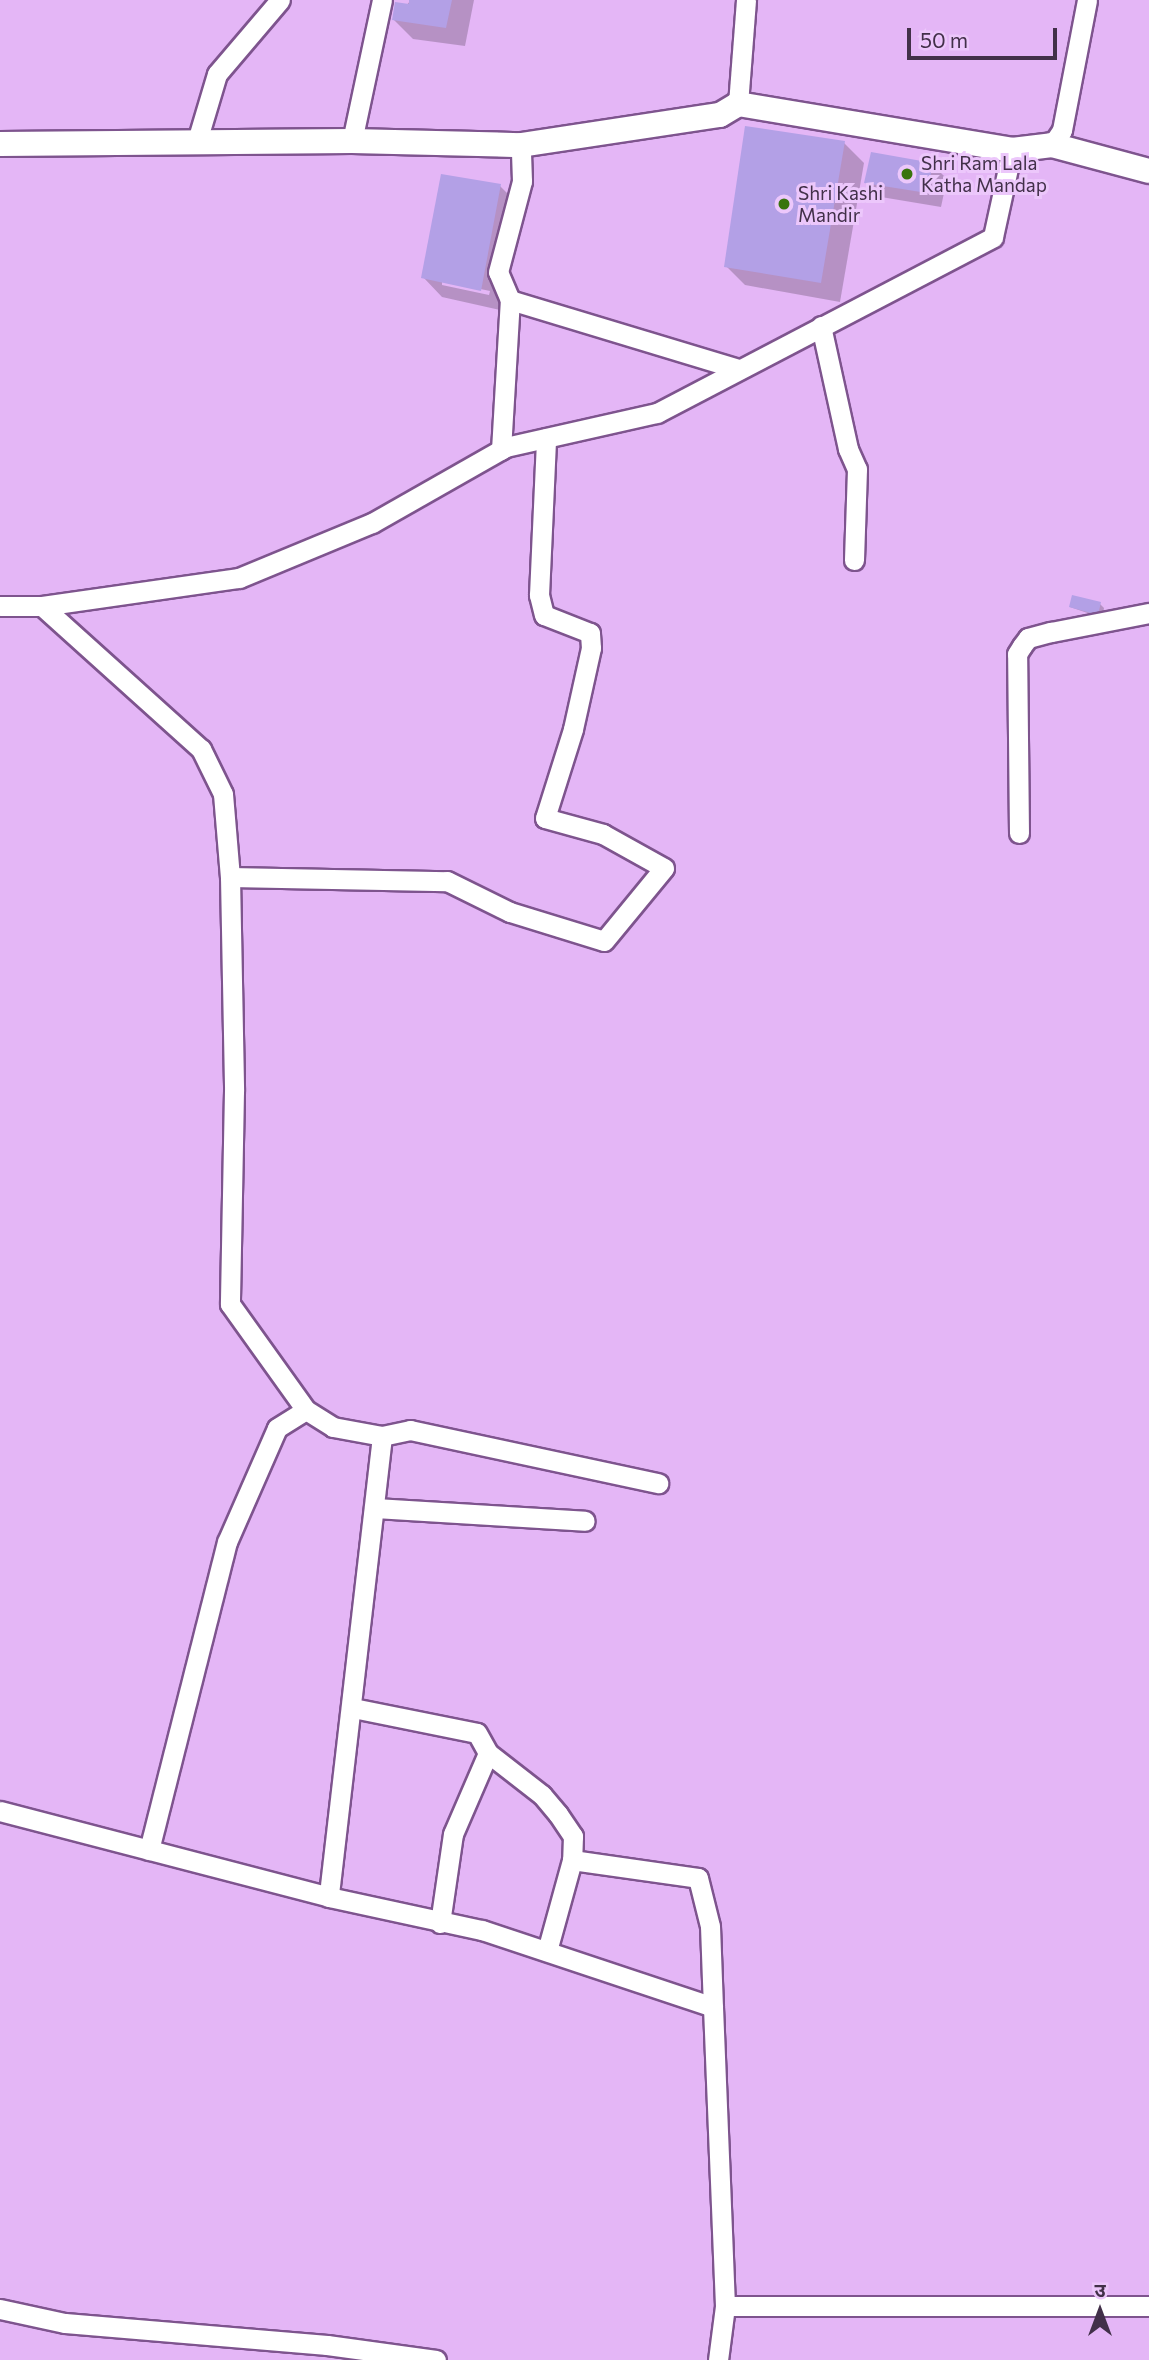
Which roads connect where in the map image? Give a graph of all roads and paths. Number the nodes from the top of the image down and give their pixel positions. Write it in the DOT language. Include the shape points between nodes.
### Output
graph roads {
  1 [pos="280,0"];
  2 [pos="382,0"];
  3 [pos="746,0"];
  4 [pos="1087,0"];
  5 [pos="738,104"];
  6 [pos="197,141"];
  7 [pos="352,141"];
  8 [pos="0,144"];
  9 [pos="521,145"];
  10 [pos="1052,145"];
  11 [pos="1012,150"];
  12 [pos="1149,171"];
  13 [pos="510,300"];
  14 [pos="821,326"];
  15 [pos="739,369"];
  16 [pos="546,438"];
  17 [pos="501,450"];
  18 [pos="854,560"];
  19 [pos="0,606"];
  20 [pos="42,606"];
  21 [pos="1149,613"];
  22 [pos="1019,833"];
  23 [pos="230,877"];
  24 [pos="306,1410"];
  25 [pos="382,1436"];
  26 [pos="658,1483"];
  27 [pos="375,1508"];
  28 [pos="584,1521"];
  29 [pos="353,1709"];
  30 [pos="488,1753"];
  31 [pos="0,1811"];
  32 [pos="149,1850"];
  33 [pos="572,1860"];
  34 [pos="329,1897"];
  35 [pos="440,1923"];
  36 [pos="547,1951"];
  37 [pos="713,2007"];
  38 [pos="725,2306"];
  39 [pos="1149,2306"];
  40 [pos="0,2309"];
  41 [pos="436,2360"];
  42 [pos="718,2360"];
  1 -- 6 [label="street" via="217,74"];
  2 -- 7 [label="street"];
  3 -- 5 [label="street"];
  4 -- 10 [label="street" via="1062,130"];
  5 -- 9 [label="main road" via="720,115 674,124"];
  5 -- 11 [label="main road"];
  6 -- 7 [label="main road"];
  6 -- 8 [label="main road"];
  7 -- 9 [label="main road"];
  9 -- 13 [label="street" via="522,181 498,272"];
  10 -- 11 [label="main road"];
  10 -- 12 [label="main road"];
  11 -- 14 [label="street" via="993,237"];
  13 -- 15 [label="street"];
  13 -- 17 [label="street"];
  14 -- 15 [label="street"];
  14 -- 18 [label="street" via="848,449 857,469"];
  15 -- 16 [label="street" via="657,413"];
  16 -- 17 [label="street"];
  16 -- 23 [label="street" via="539,595 544,615 590,634 591,648 573,729 545,818 603,834 664,868 604,941 510,912 447,881"];
  17 -- 20 [label="street" via="372,523 239,578"];
  19 -- 20 [label="street"];
  20 -- 23 [label="street" via="201,749 223,794"];
  21 -- 22 [label="street" via="1028,639 1017,654"];
  23 -- 24 [label="street" via="234,1091 230,1304"];
  24 -- 25 [label="street" via="333,1426"];
  24 -- 32 [label="street" via="277,1428 227,1542"];
  25 -- 26 [label="street" via="410,1430"];
  25 -- 27 [label="street"];
  27 -- 28 [label="street"];
  27 -- 29 [label="street"];
  29 -- 30 [label="street" via="477,1733"];
  29 -- 34 [label="street"];
  30 -- 33 [label="street" via="542,1795 558,1814 573,1836"];
  30 -- 35 [label="street" via="453,1834"];
  31 -- 32 [label="street"];
  32 -- 34 [label="street"];
  33 -- 36 [label="street"];
  33 -- 37 [label="street" via="698,1878 710,1926"];
  34 -- 35 [label="street"];
  35 -- 36 [label="street" via="482,1930"];
  36 -- 37 [label="street"];
  37 -- 38 [label="street"];
  38 -- 39 [label="street"];
  38 -- 42 [label="street"];
  40 -- 41 [label="street" via="65,2323 327,2345"];
}
